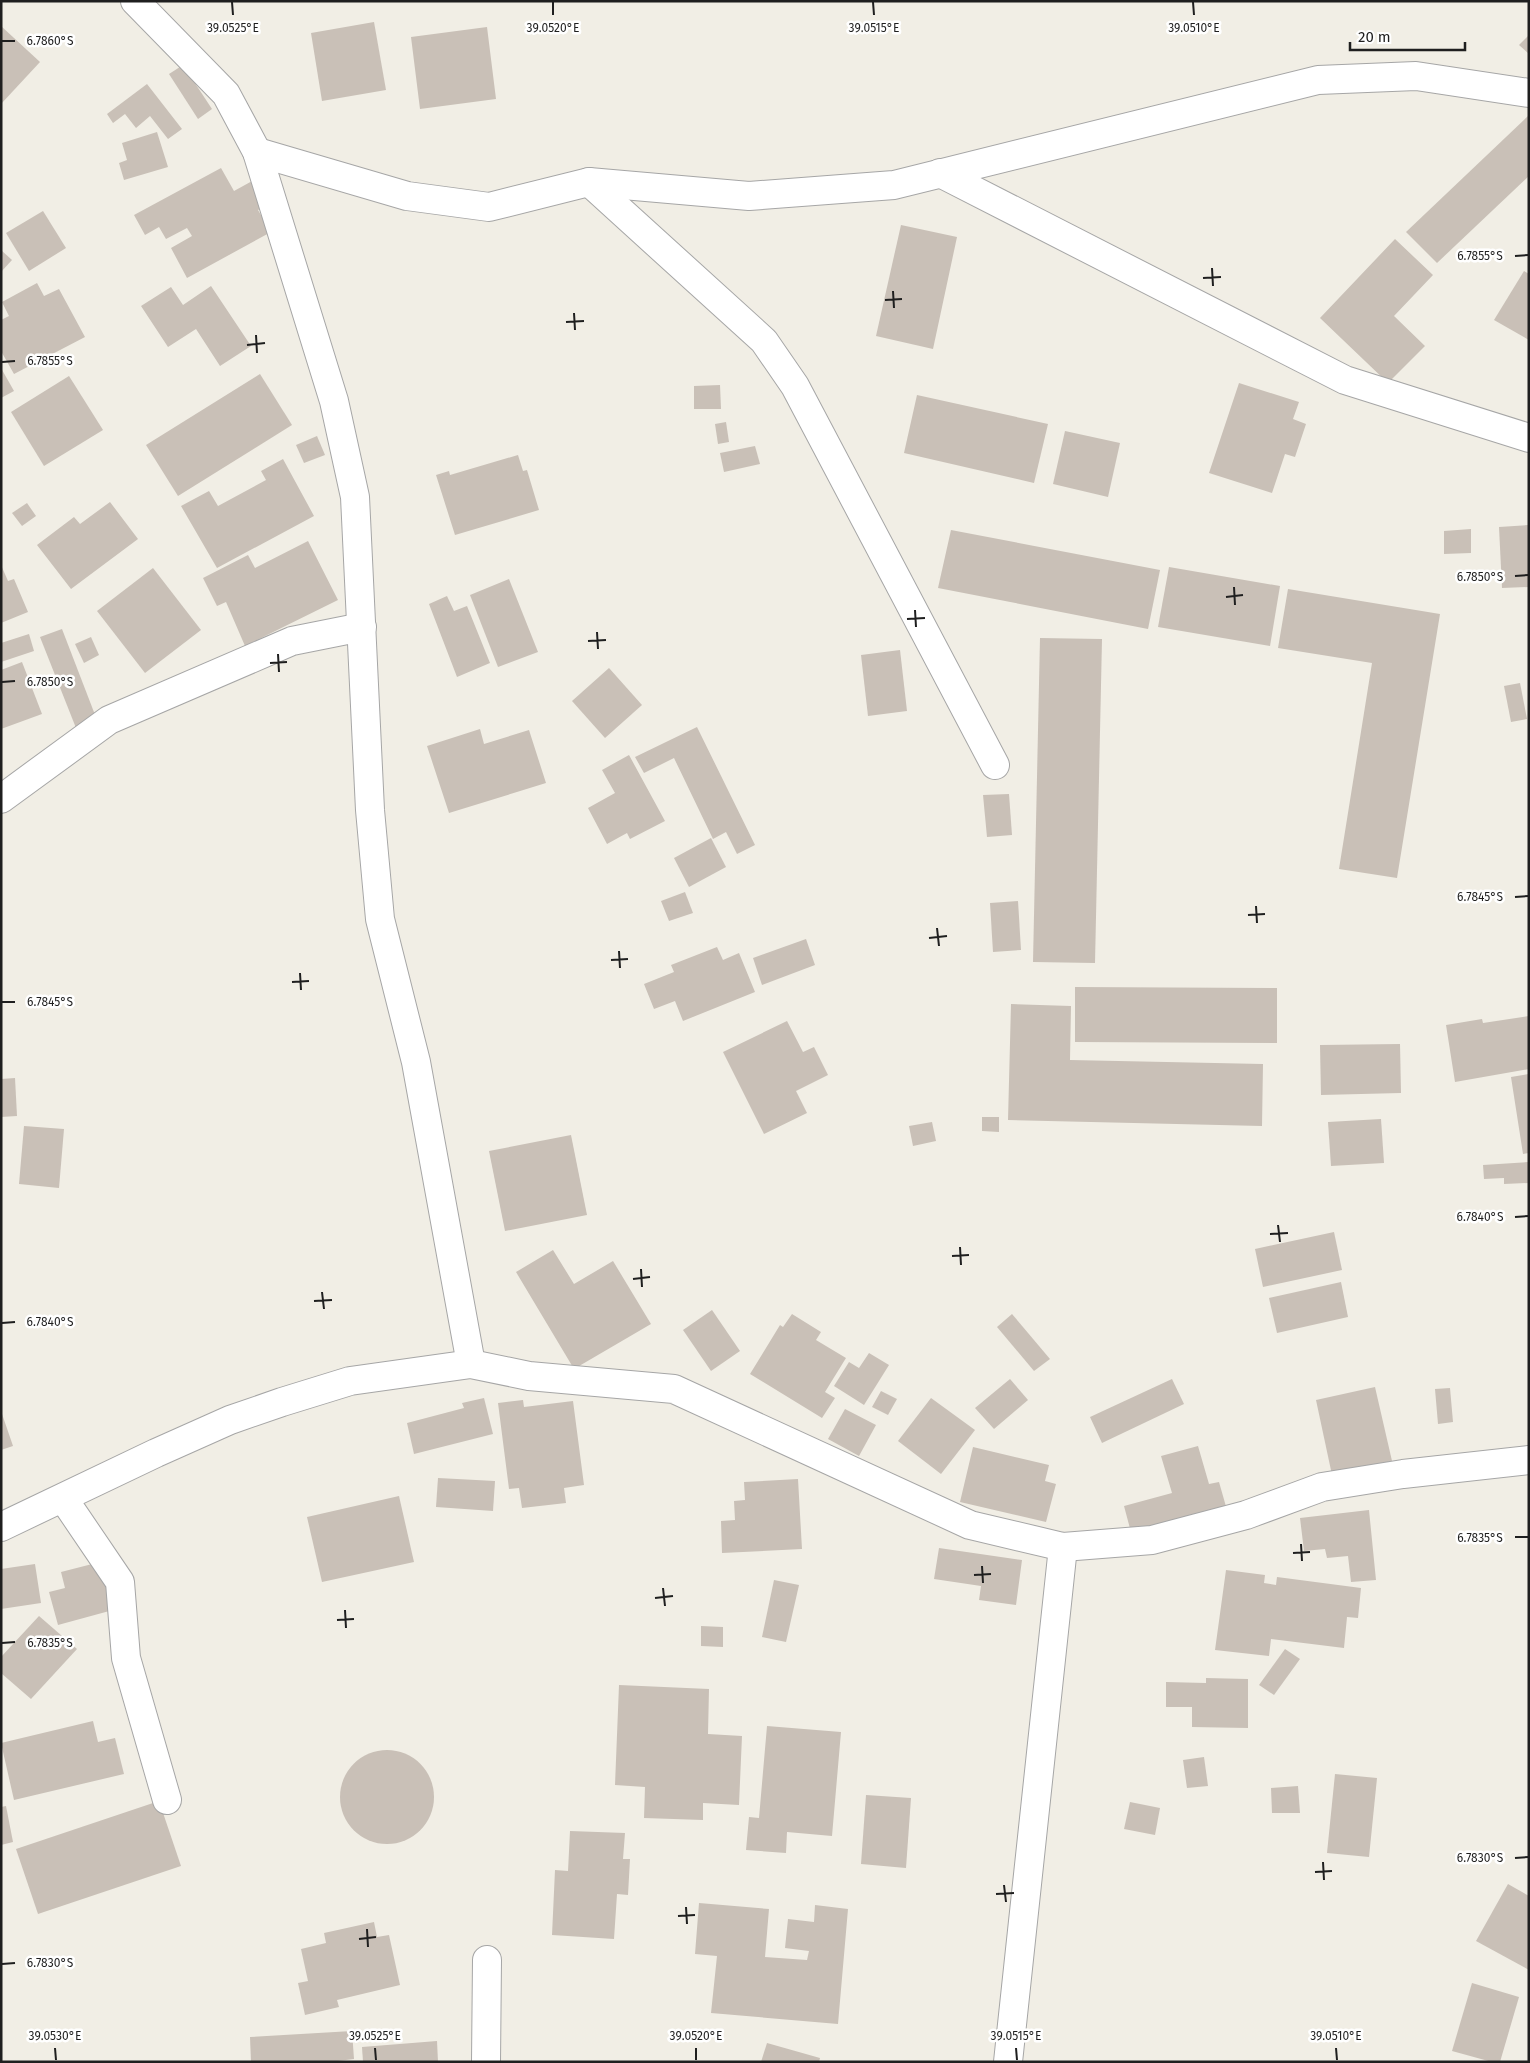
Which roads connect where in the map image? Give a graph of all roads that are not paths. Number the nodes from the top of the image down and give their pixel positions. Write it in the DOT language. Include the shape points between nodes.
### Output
graph roads {
  1 [pos="135,1"];
  2 [pos="1529,93"];
  3 [pos="257,152"];
  4 [pos="940,173"];
  5 [pos="589,182"];
  6 [pos="1529,438"];
  7 [pos="362,628"];
  8 [pos="995,764"];
  9 [pos="1,799"];
  10 [pos="471,1364"];
  11 [pos="1529,1460"];
  12 [pos="63,1498"];
  13 [pos="1,1527"];
  14 [pos="1063,1547"];
  15 [pos="167,1800"];
  16 [pos="487,1960"];
  17 [pos="486,2062"];
  18 [pos="1008,2062"];
  1 -- 3 [label="street" via="226,94"];
  2 -- 4 [label="street" via="1416,76 1318,80"];
  3 -- 5 [label="street" via="407,196 489,207"];
  3 -- 7 [label="street" via="334,401 355,497"];
  4 -- 5 [label="street" via="894,185 749,196"];
  4 -- 6 [label="street" via="1345,380"];
  5 -- 8 [label="street" via="764,341 785,371"];
  7 -- 9 [label="street" via="292,641 109,720"];
  7 -- 10 [label="street" via="370,810 380,919 416,1062"];
  10 -- 12 [label="street" via="350,1381 282,1402 230,1420"];
  10 -- 14 [label="street" via="529,1376 674,1389 970,1525"];
  11 -- 14 [label="street" via="1403,1474 1322,1488 1246,1514 1152,1540"];
  12 -- 13 [label="street"];
  12 -- 15 [label="street" via="120,1582 126,1658"];
  14 -- 18 [label="street"];
  16 -- 17 [label="street"];
}
